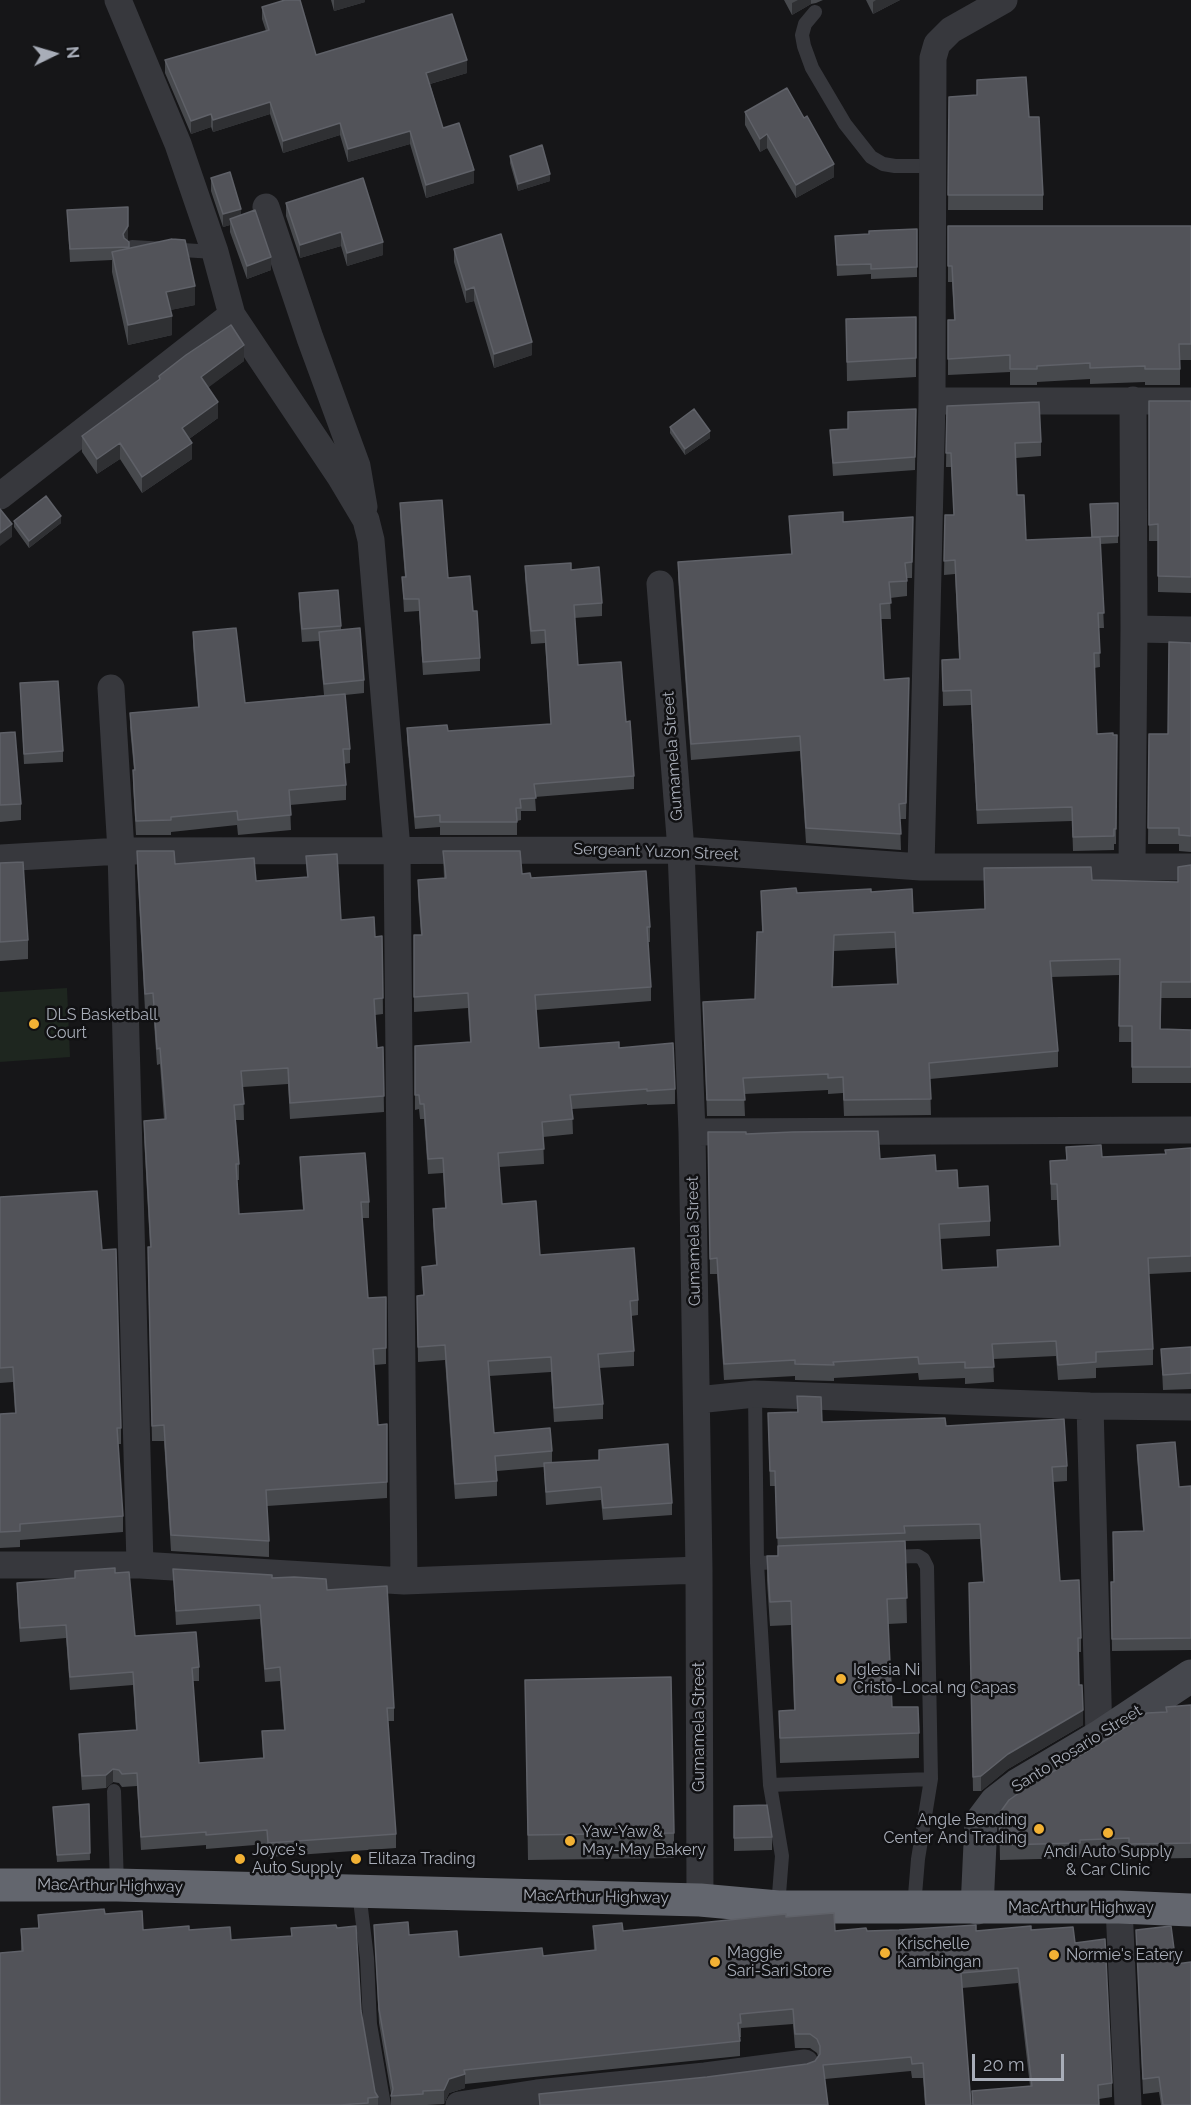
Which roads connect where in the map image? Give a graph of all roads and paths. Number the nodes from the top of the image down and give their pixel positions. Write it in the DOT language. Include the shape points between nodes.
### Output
graph roads {
  1 [pos="118,0"];
  2 [pos="1004,0"];
  3 [pos="815,12"];
  4 [pos="933,166"];
  5 [pos="266,207"];
  6 [pos="132,247"];
  7 [pos="215,252"];
  8 [pos="232,315"];
  9 [pos="1133,400"];
  10 [pos="932,401"];
  11 [pos="1191,401"];
  12 [pos="0,496"];
  13 [pos="366,520"];
  14 [pos="660,584"];
  15 [pos="1134,629"];
  16 [pos="1191,630"];
  17 [pos="111,688"];
  18 [pos="398,849"];
  19 [pos="681,850"];
  20 [pos="121,851"];
  21 [pos="0,858"];
  22 [pos="1132,866"];
  23 [pos="921,867"];
  24 [pos="1191,867"];
  25 [pos="1191,1130"];
  26 [pos="692,1132"];
  27 [pos="755,1394"];
  28 [pos="697,1400"];
  29 [pos="1090,1406"];
  30 [pos="1191,1407"];
  31 [pos="872,1558"];
  32 [pos="803,1561"];
  33 [pos="757,1563"];
  34 [pos="0,1565"];
  35 [pos="140,1565"];
  36 [pos="699,1570"];
  37 [pos="404,1581"];
  38 [pos="1191,1676"];
  39 [pos="1099,1737"];
  40 [pos="931,1779"];
  41 [pos="770,1785"];
  42 [pos="114,1791"];
  43 [pos="0,1885"];
  44 [pos="117,1885"];
  45 [pos="359,1892"];
  46 [pos="700,1900"];
  47 [pos="778,1907"];
  48 [pos="914,1907"];
  49 [pos="1119,1907"];
  50 [pos="977,1908"];
  51 [pos="1191,1910"];
  52 [pos="805,2062"];
  53 [pos="648,2093"];
  54 [pos="384,2105"];
  55 [pos="459,2105"];
  56 [pos="1128,2105"];
  1 -- 7 [label="street" via="178,144"];
  2 -- 4 [label="street" via="951,30 938,44 933,58"];
  3 -- 4 [label="lane" via="802,35 812,68 845,124 871,157 883,164"];
  4 -- 10 [label="street" via="945,226"];
  5 -- 13 [label="street" via="357,466"];
  6 -- 7 [label="lane"];
  7 -- 8 [label="street"];
  8 -- 12 [label="street"];
  8 -- 13 [label="street"];
  9 -- 10 [label="street"];
  9 -- 11 [label="street"];
  9 -- 15 [label="street"];
  10 -- 23 [label="street"];
  13 -- 18 [label="street" via="371,540"];
  14 -- 19 [label="street, Gumamela Street"];
  15 -- 16 [label="street"];
  15 -- 22 [label="street"];
  17 -- 20 [label="street"];
  18 -- 19 [label="street, Sergeant Yuzon Street"];
  18 -- 20 [label="street, Sergeant Yuzon Street"];
  18 -- 37 [label="street"];
  19 -- 23 [label="street, Sergeant Yuzon Street"];
  19 -- 26 [label="street, Gumamela Street"];
  20 -- 21 [label="street, Sergeant Yuzon Street"];
  20 -- 35 [label="street"];
  22 -- 23 [label="street, Sergeant Yuzon Street"];
  22 -- 24 [label="street, Sergeant Yuzon Street"];
  25 -- 26 [label="street"];
  26 -- 28 [label="street, Gumamela Street"];
  27 -- 28 [label="street"];
  27 -- 29 [label="street"];
  27 -- 33 [label="lane"];
  28 -- 36 [label="street, Gumamela Street"];
  29 -- 30 [label="street"];
  29 -- 39 [label="street"];
  31 -- 40 [label="lane" via="918,1556 927,1567"];
  32 -- 33 [label="lane"];
  33 -- 41 [label="lane"];
  34 -- 35 [label="street"];
  35 -- 37 [label="street"];
  36 -- 37 [label="street"];
  36 -- 46 [label="street, Gumamela Street"];
  38 -- 39 [label="street, Santo Rosario Street"];
  39 -- 50 [label="street, Santo Rosario Street" via="1018,1785 996,1802 981,1822"];
  40 -- 41 [label="lane"];
  40 -- 48 [label="lane"];
  41 -- 47 [label="lane" via="782,1857"];
  42 -- 44 [label="lane"];
  43 -- 44 [label="highway, MacArthur Highway"];
  44 -- 45 [label="highway, MacArthur Highway"];
  45 -- 46 [label="highway, MacArthur Highway"];
  45 -- 54 [label="lane" via="370,2024"];
  46 -- 47 [label="highway, MacArthur Highway"];
  47 -- 48 [label="highway, MacArthur Highway"];
  48 -- 50 [label="highway, MacArthur Highway"];
  49 -- 50 [label="highway, MacArthur Highway"];
  49 -- 51 [label="highway, MacArthur Highway"];
  49 -- 56 [label="street"];
  52 -- 53 [label="street"];
  53 -- 55 [label="street" via="537,2093"];
}
